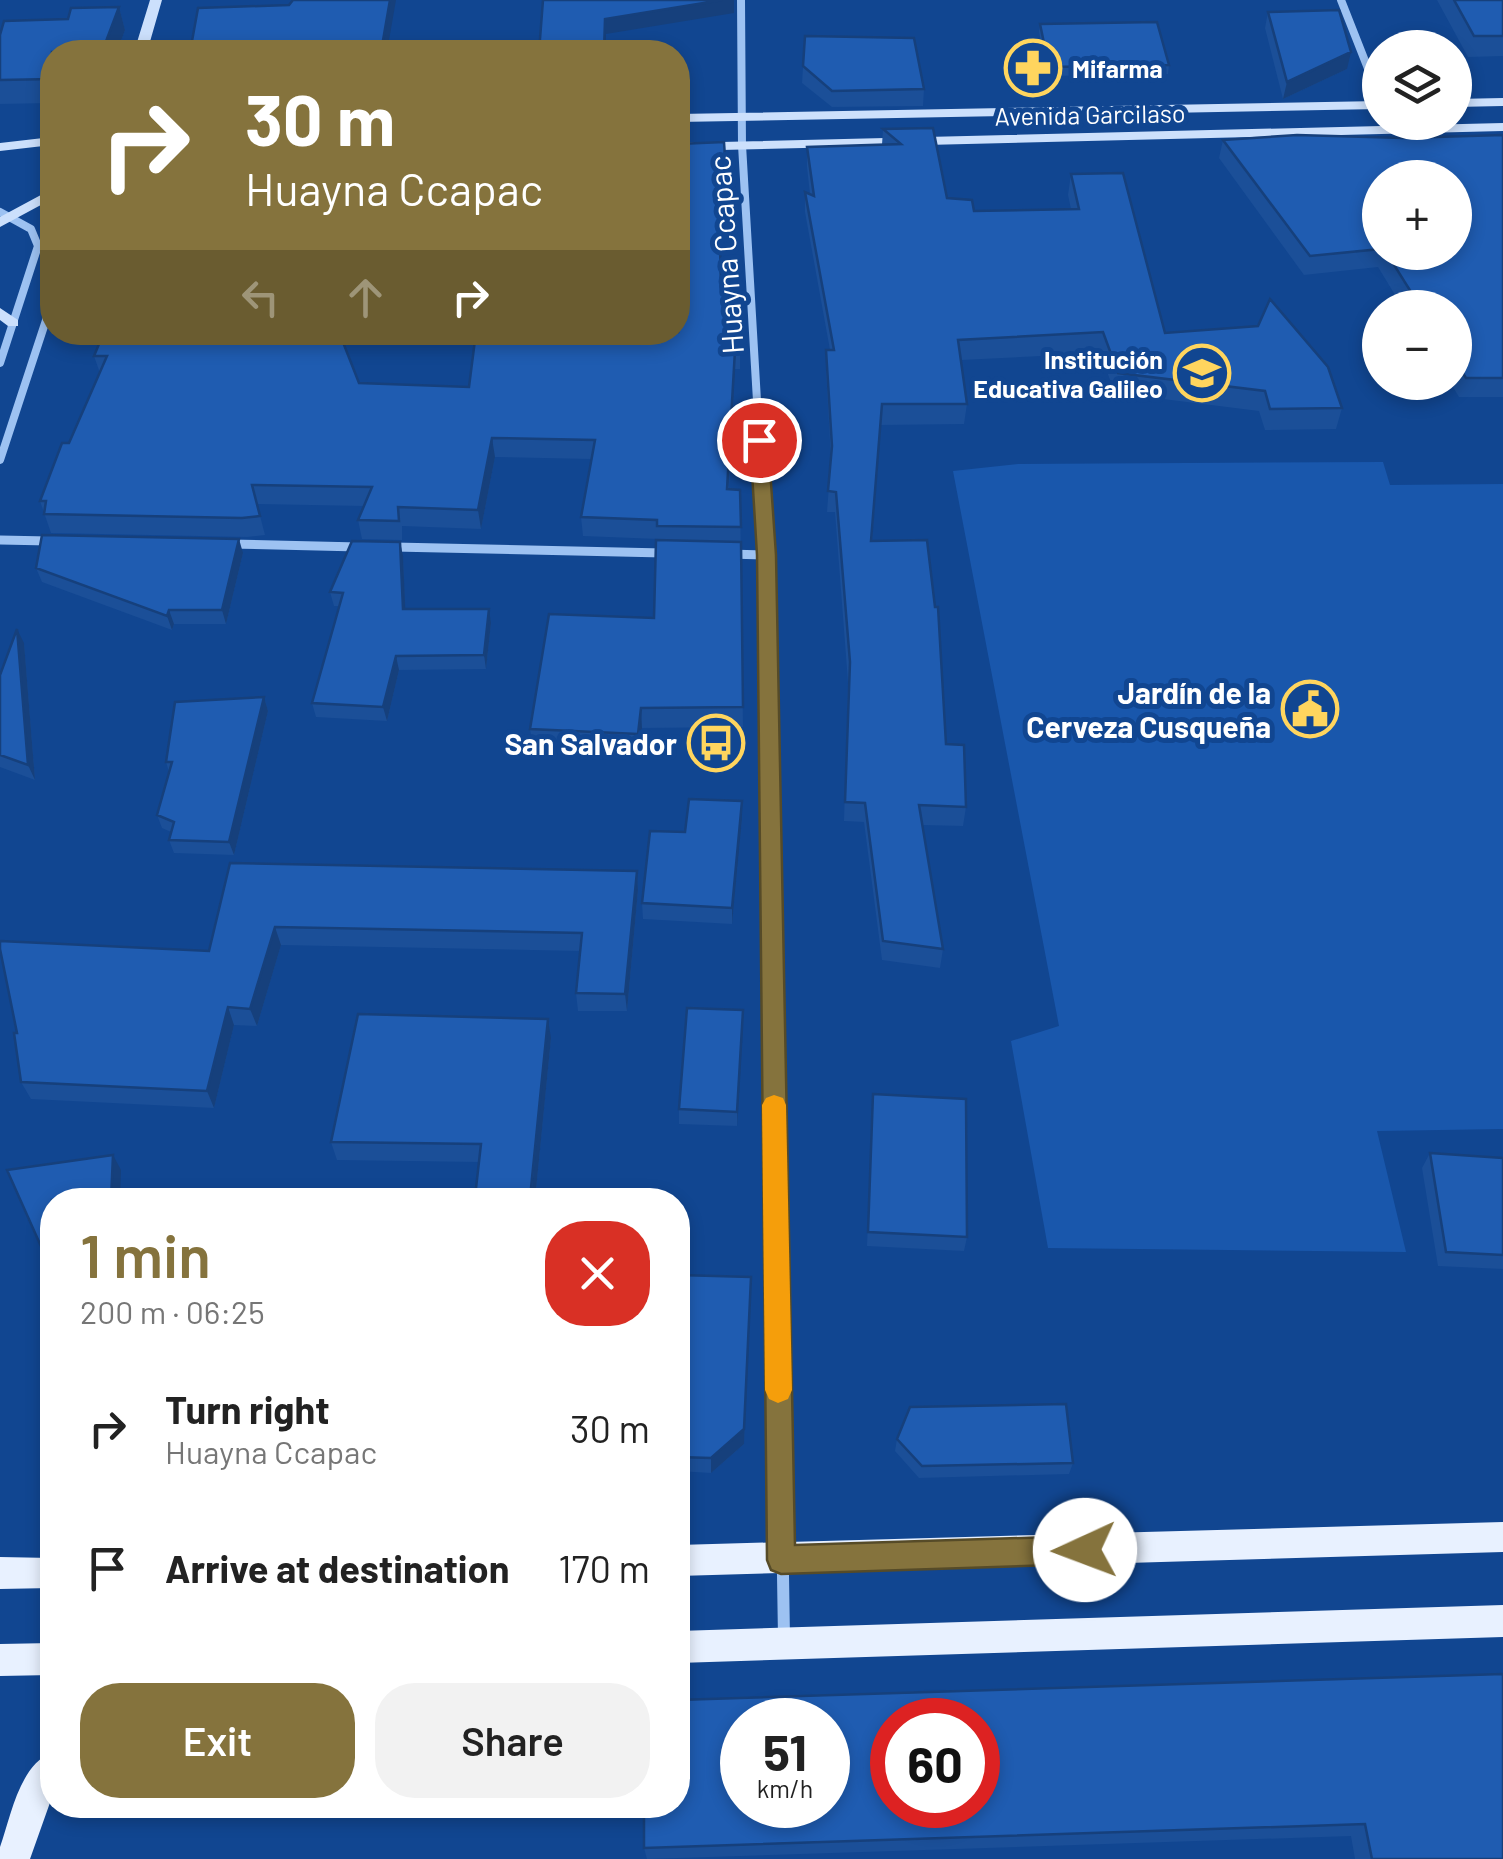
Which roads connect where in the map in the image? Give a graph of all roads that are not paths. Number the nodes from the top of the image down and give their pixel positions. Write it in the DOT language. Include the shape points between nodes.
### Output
graph roads {
  1 [pos="156,0"];
  2 [pos="741,0"];
  3 [pos="1341,0"];
  4 [pos="144,40"];
  5 [pos="1362,55"];
  6 [pos="1362,102"];
  7 [pos="1503,102"];
  8 [pos="1472,103"];
  9 [pos="741,116"];
  10 [pos="690,118"];
  11 [pos="1362,127"];
  12 [pos="1472,127"];
  13 [pos="1503,127"];
  14 [pos="40,141"];
  15 [pos="0,145"];
  16 [pos="742,145"];
  17 [pos="690,147"];
  18 [pos="40,199"];
  19 [pos="3,217"];
  20 [pos="6,318"];
  21 [pos="40,338"];
  22 [pos="0,363"];
  23 [pos="0,460"];
  24 [pos="0,540"];
  25 [pos="59,541"];
  26 [pos="216,544"];
  27 [pos="668,553"];
  28 [pos="727,554"];
  29 [pos="766,555"];
  30 [pos="1503,1537"];
  31 [pos="690,1560"];
  32 [pos="781,1560"];
  33 [pos="0,1573"];
  34 [pos="40,1573"];
  35 [pos="1503,1622"];
  36 [pos="784,1645"];
  37 [pos="690,1647"];
  38 [pos="0,1660"];
  39 [pos="40,1660"];
  40 [pos="40,1786"];
  41 [pos="13,1859"];
  1 -- 4 [label="main road"];
  2 -- 9 [label="street, Huayna Ccapac"];
  3 -- 5 [label="street"];
  6 -- 9 [label="main road, Avenida Garcilaso"];
  7 -- 8 [label="main road"];
  9 -- 10 [label="main road, Avenida Garcilaso"];
  9 -- 16 [label="street, Huayna Ccapac"];
  11 -- 16 [label="main road, Avenida Garcilaso"];
  12 -- 13 [label="main road, Avenida Garcilaso"];
  14 -- 15 [label="main road"];
  16 -- 17 [label="main road, Avenida Garcilaso"];
  16 -- 29 [label="street, Huayna Ccapac"];
  18 -- 19 [label="main road"];
  19 -- 20 [label="street" via="31,229 38,246"];
  20 -- 22 [label="street"];
  21 -- 23 [label="street"];
  24 -- 25 [label="street"];
  26 -- 27 [label="street"];
  28 -- 29 [label="street"];
  29 -- 32 [label="street, Huayna Ccapac"];
  30 -- 32 [label="main road"];
  31 -- 32 [label="main road"];
  32 -- 36 [label="street, Huayna Ccapac"];
  33 -- 34 [label="main road"];
  35 -- 36 [label="main road"];
  36 -- 37 [label="main road"];
  38 -- 39 [label="main road"];
  40 -- 41 [label="main road"];
}
